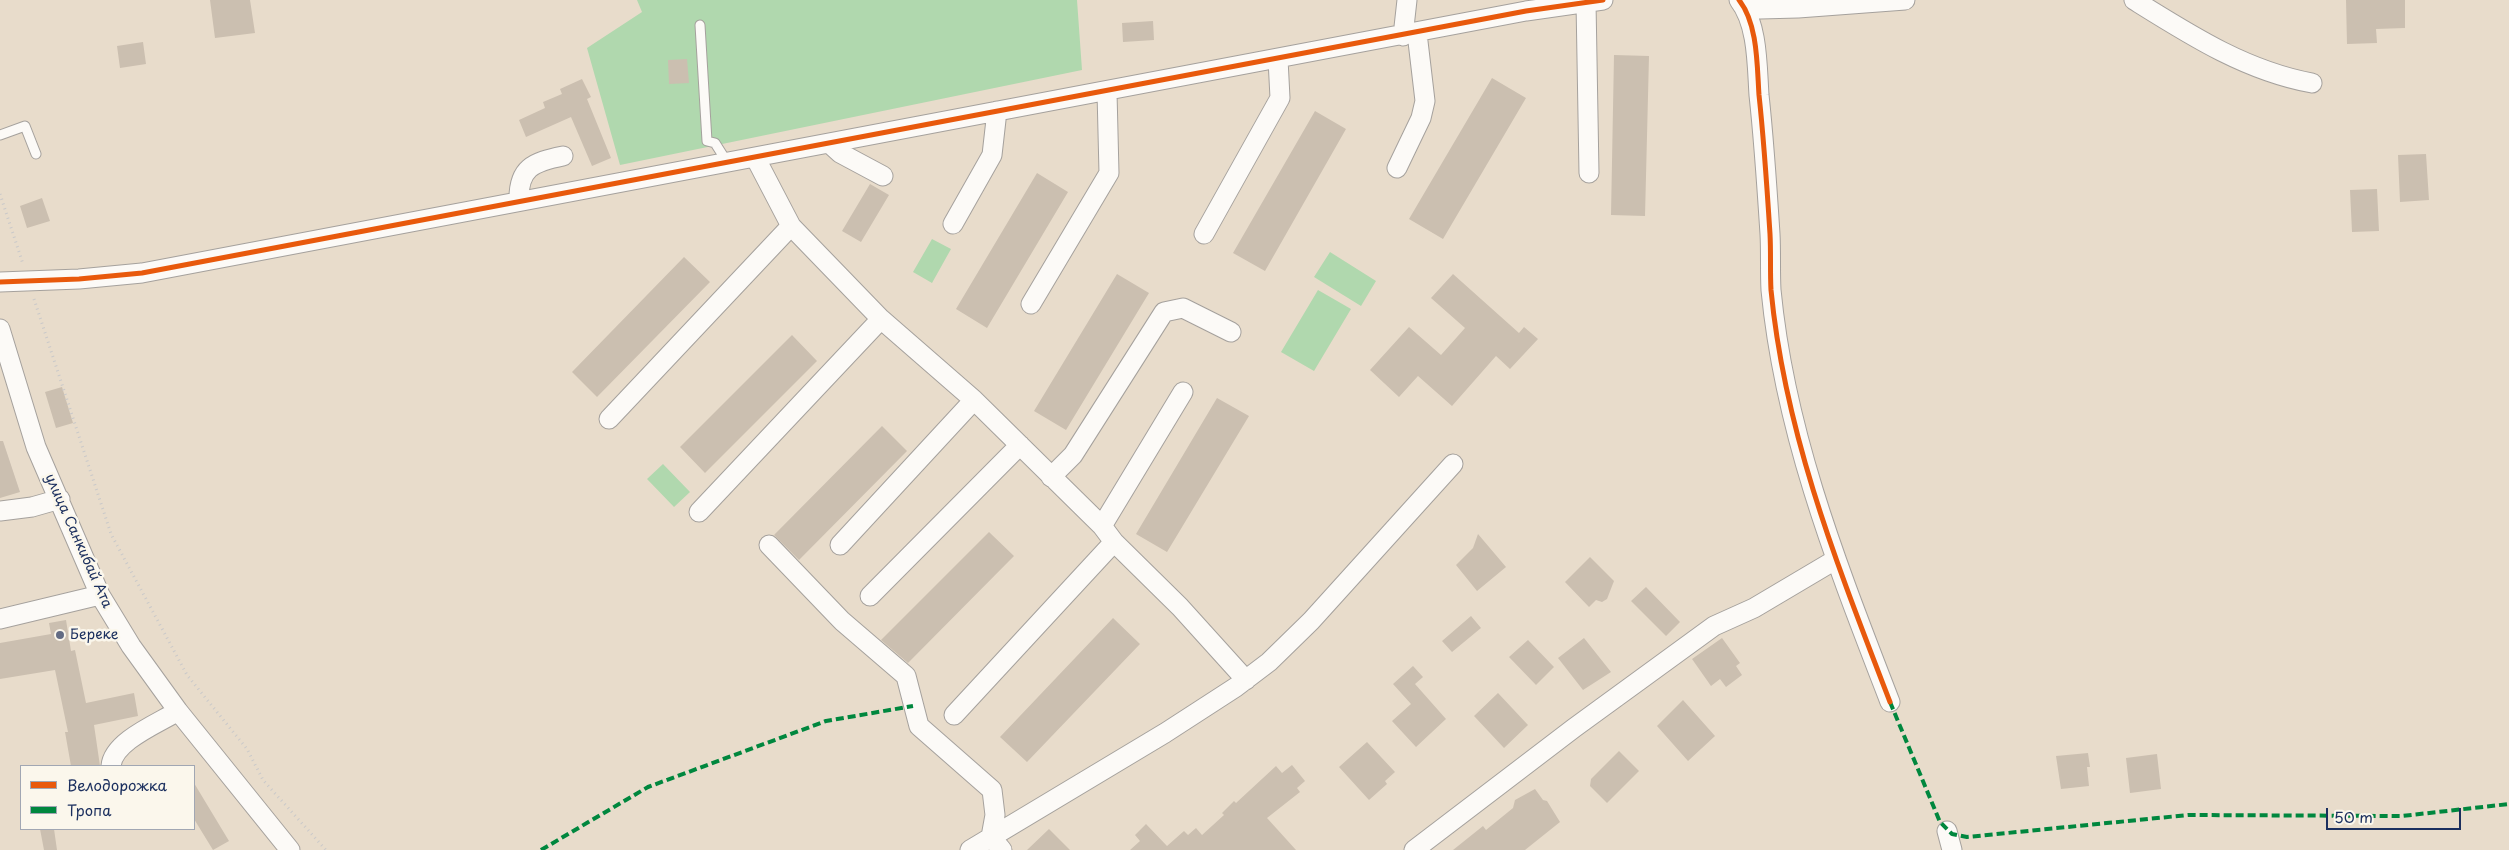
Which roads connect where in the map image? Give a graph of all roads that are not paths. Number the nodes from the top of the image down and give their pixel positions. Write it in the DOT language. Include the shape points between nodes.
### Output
graph roads {
  1 [pos="1407,0"];
  2 [pos="1905,0"];
  3 [pos="2134,0"];
  4 [pos="1594,1"];
  5 [pos="1742,3"];
  6 [pos="1527,6"];
  7 [pos="700,25"];
  8 [pos="1410,34"];
  9 [pos="1278,59"];
  10 [pos="2312,82"];
  11 [pos="1107,92"];
  12 [pos="996,111"];
  13 [pos="0,135"];
  14 [pos="828,143"];
  15 [pos="36,154"];
  16 [pos="563,156"];
  17 [pos="755,157"];
  18 [pos="727,163"];
  19 [pos="1396,168"];
  20 [pos="1589,173"];
  21 [pos="883,176"];
  22 [pos="520,202"];
  23 [pos="953,224"];
  24 [pos="791,226"];
  25 [pos="1204,234"];
  26 [pos="0,282"];
  27 [pos="1031,304"];
  28 [pos="881,319"];
  29 [pos="1231,332"];
  30 [pos="1,337"];
  31 [pos="1183,392"];
  32 [pos="974,400"];
  33 [pos="609,419"];
  34 [pos="1020,445"];
  35 [pos="1453,464"];
  36 [pos="1052,477"];
  37 [pos="60,499"];
  38 [pos="0,510"];
  39 [pos="699,512"];
  40 [pos="1102,526"];
  41 [pos="1114,542"];
  42 [pos="768,545"];
  43 [pos="840,545"];
  44 [pos="1835,560"];
  45 [pos="100,596"];
  46 [pos="870,596"];
  47 [pos="0,619"];
  48 [pos="1246,680"];
  49 [pos="1890,702"];
  50 [pos="178,711"];
  51 [pos="954,715"];
  52 [pos="111,765"];
  53 [pos="1947,831"];
  54 [pos="996,844"];
  55 [pos="290,850"];
  56 [pos="970,850"];
  57 [pos="1414,850"];
  58 [pos="1952,850"];
  1 -- 8 [label="street"];
  2 -- 5 [label="street" via="1760,9"];
  3 -- 10 [label="street" via="2248,65"];
  4 -- 6 [label="street"];
  4 -- 20 [label="street"];
  5 -- 44 [label="street" via="1752,29 1757,66 1778,349 1806,470"];
  6 -- 8 [label="street"];
  7 -- 18 [label="lane" via="707,141 714,143"];
  8 -- 9 [label="street"];
  8 -- 19 [label="street" via="1425,101 1421,118"];
  9 -- 11 [label="street"];
  9 -- 25 [label="street" via="1280,98"];
  11 -- 12 [label="street"];
  11 -- 27 [label="street" via="1109,172"];
  12 -- 14 [label="street"];
  12 -- 23 [label="street" via="992,155"];
  13 -- 15 [label="lane" via="25,126"];
  14 -- 17 [label="street"];
  14 -- 21 [label="street" via="840,154"];
  16 -- 22 [label="street" via="542,160 527,169 519,188"];
  17 -- 18 [label="street"];
  17 -- 24 [label="street"];
  18 -- 22 [label="street"];
  22 -- 26 [label="street" via="142,273"];
  24 -- 28 [label="street"];
  24 -- 33 [label="street"];
  28 -- 32 [label="street"];
  28 -- 39 [label="street"];
  29 -- 36 [label="street" via="1183,308 1164,312 1073,455"];
  30 -- 37 [label="street, улица Санкибай Ата" via="36,447"];
  31 -- 40 [label="street"];
  32 -- 34 [label="street"];
  32 -- 43 [label="street"];
  34 -- 36 [label="street"];
  34 -- 46 [label="street"];
  35 -- 48 [label="street" via="1311,620"];
  36 -- 40 [label="street"];
  37 -- 38 [label="street" via="32,507"];
  37 -- 45 [label="street, улица Санкибай Ата"];
  40 -- 41 [label="street"];
  41 -- 48 [label="street" via="1180,607"];
  41 -- 51 [label="street"];
  42 -- 54 [label="street" via="842,621 906,676 919,726 992,790"];
  44 -- 49 [label="street"];
  44 -- 57 [label="street" via="1754,608 1714,626"];
  45 -- 47 [label="street"];
  45 -- 50 [label="street, улица Санкибай Ата"];
  48 -- 54 [label="street"];
  50 -- 52 [label="street" via="123,744"];
  50 -- 55 [label="street, улица Санкибай Ата"];
  53 -- 58 [label="street"];
  54 -- 56 [label="street"];
}
